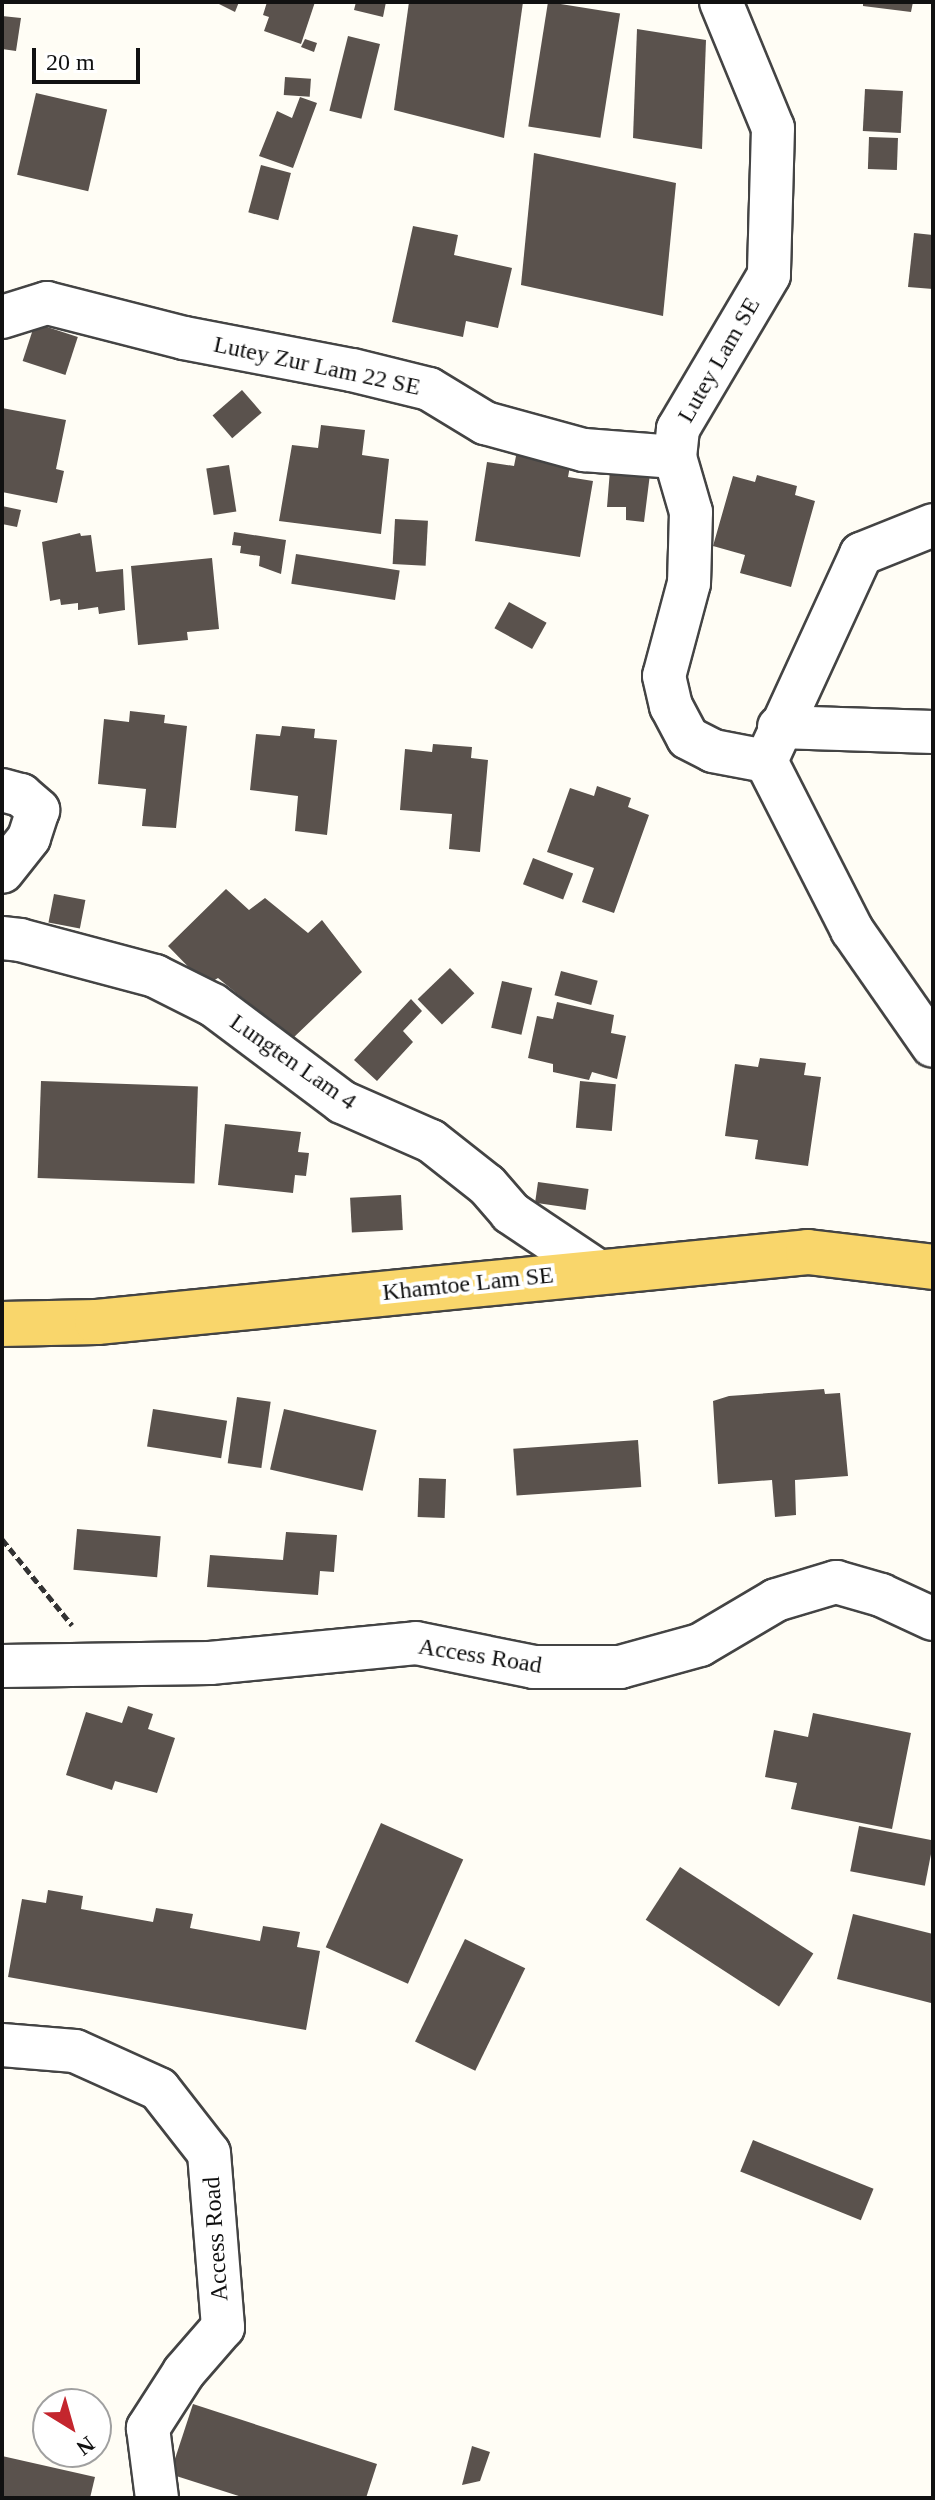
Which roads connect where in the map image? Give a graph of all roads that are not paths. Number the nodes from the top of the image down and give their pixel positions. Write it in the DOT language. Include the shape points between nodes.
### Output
graph roads {
  1 [pos="721,2"];
  2 [pos="2,317"];
  3 [pos="675,457"];
  4 [pos="933,525"];
  5 [pos="933,732"];
  6 [pos="772,744"];
  7 [pos="2,790"];
  8 [pos="2,872"];
  9 [pos="2,938"];
  10 [pos="933,1046"];
  11 [pos="933,1267"];
  12 [pos="596,1270"];
  13 [pos="2,1324"];
  14 [pos="933,1619"];
  15 [pos="2,1666"];
  16 [pos="2,2045"];
  17 [pos="157,2498"];
  1 -- 3 [label="street, Lutey Lam SE" via="773,128 769,275 678,429"];
  2 -- 3 [label="street, Lutey Zur Lam 22 SE" via="47,303 184,338 429,389 485,423 584,450"];
  3 -- 6 [label="street, Lutey Lam SE" via="691,512 689,583 664,676 671,706 688,738 713,751"];
  4 -- 6 [label="street" via="861,554"];
  5 -- 6 [label="street, Lutey Lam SE"];
  6 -- 10 [label="street" via="852,930"];
  7 -- 8 [label="street" via="21,795 38,810 29,838"];
  9 -- 12 [label="street, Lungten Lam 4" via="155,976 213,1005 342,1102 431,1141 487,1185 511,1213"];
  11 -- 12 [label="main road, Khamtoe Lam SE" via="808,1252"];
  12 -- 13 [label="main road, Khamtoe Lam SE" via="80,1324"];
  14 -- 15 [label="street, Access Road" via="836,1582 776,1600 700,1645 620,1667 534,1667 416,1643 210,1663"];
  16 -- 17 [label="street, Access Road" via="75,2051 159,2089 209,2153 223,2327 184,2372 148,2428"];
}
